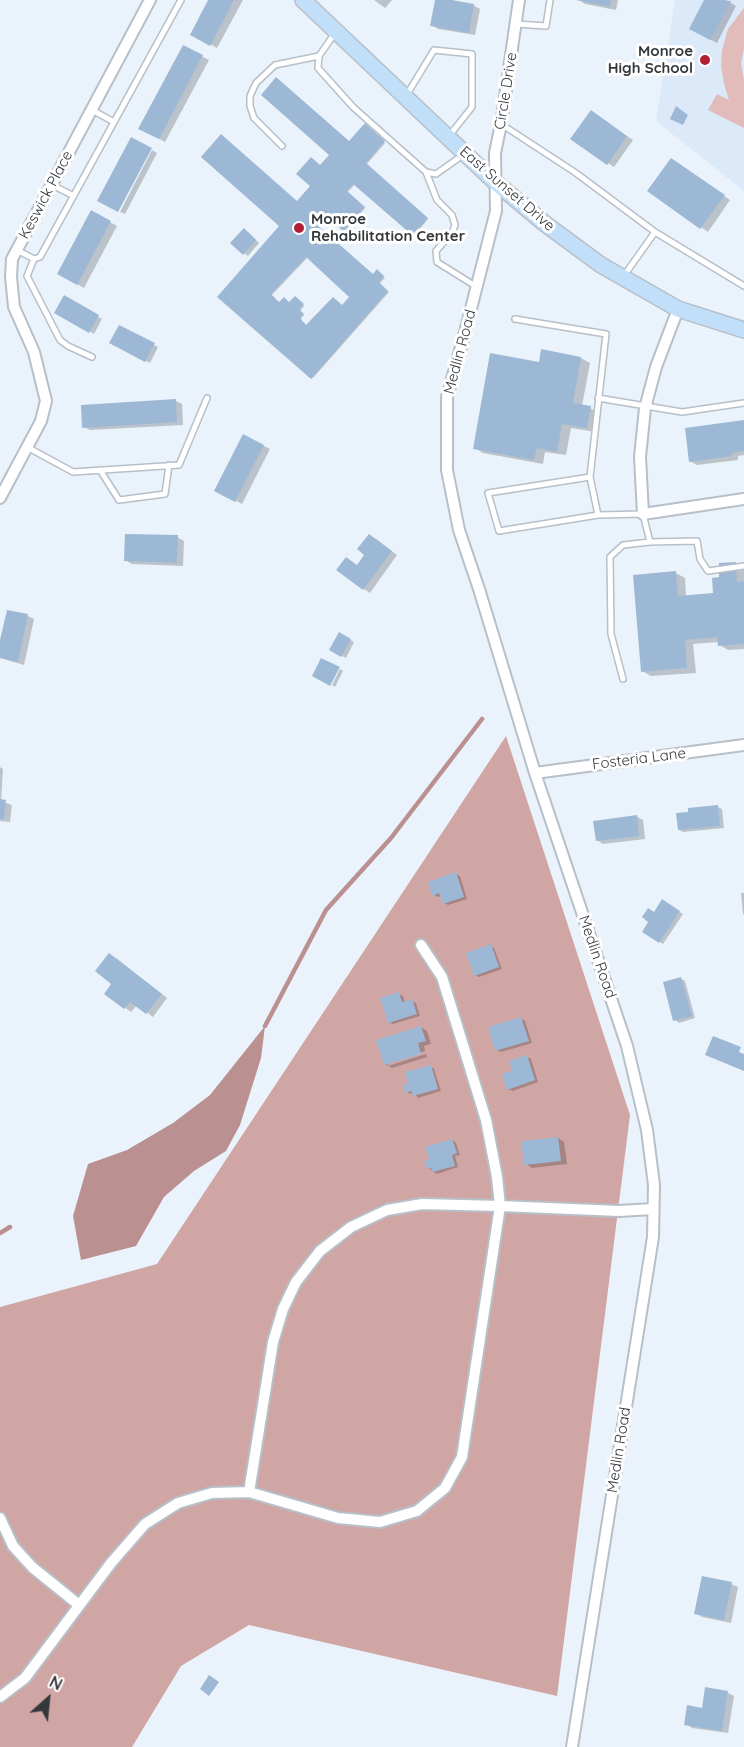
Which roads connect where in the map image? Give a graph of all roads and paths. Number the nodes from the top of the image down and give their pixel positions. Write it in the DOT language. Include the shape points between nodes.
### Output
graph roads {
  1 [pos="150,0"];
  2 [pos="181,0"];
  3 [pos="519,0"];
  4 [pos="550,0"];
  5 [pos="309,2"];
  6 [pos="516,24"];
  7 [pos="336,31"];
  8 [pos="319,56"];
  9 [pos="405,97"];
  10 [pos="91,110"];
  11 [pos="114,122"];
  12 [pos="501,124"];
  13 [pos="448,137"];
  14 [pos="282,146"];
  15 [pos="465,154"];
  16 [pos="426,172"];
  17 [pos="495,182"];
  18 [pos="51,184"];
  19 [pos="74,196"];
  20 [pos="656,232"];
  21 [pos="17,250"];
  22 [pos="34,259"];
  23 [pos="622,278"];
  24 [pos="744,286"];
  25 [pos="477,287"];
  26 [pos="678,309"];
  27 [pos="515,319"];
  28 [pos="744,330"];
  29 [pos="92,357"];
  30 [pos="207,398"];
  31 [pos="598,399"];
  32 [pos="744,404"];
  33 [pos="645,408"];
  34 [pos="27,447"];
  35 [pos="169,465"];
  36 [pos="100,470"];
  37 [pos="590,477"];
  38 [pos="0,498"];
  39 [pos="744,499"];
  40 [pos="643,514"];
  41 [pos="598,515"];
  42 [pos="650,542"];
  43 [pos="744,566"];
  44 [pos="623,679"];
  45 [pos="744,746"];
  46 [pos="535,773"];
  47 [pos="421,945"];
  48 [pos="500,1206"];
  49 [pos="653,1209"];
  50 [pos="249,1492"];
  51 [pos="0,1518"];
  52 [pos="79,1605"];
  53 [pos="0,1697"];
  54 [pos="572,1747"];
  1 -- 10 [label="street, Keswick Place"];
  2 -- 11 [label="lane"];
  3 -- 6 [label="street, Circle Drive"];
  4 -- 6 [label="lane" via="546,26"];
  5 -- 7 [label="street, East Sunset Drive"];
  6 -- 12 [label="street, Circle Drive"];
  7 -- 8 [label="lane"];
  7 -- 9 [label="street, East Sunset Drive"];
  8 -- 14 [label="lane" via="274,65 256,83 250,96 254,117"];
  8 -- 16 [label="lane" via="318,68 353,107"];
  9 -- 13 [label="street, East Sunset Drive"];
  9 -- 13 [label="lane" via="434,50 472,54 472,107"];
  10 -- 11 [label="lane"];
  10 -- 18 [label="street, Keswick Place"];
  11 -- 19 [label="lane"];
  12 -- 17 [label="street, Circle Drive"];
  12 -- 20 [label="lane"];
  13 -- 15 [label="street, East Sunset Drive"];
  15 -- 16 [label="lane" via="436,174"];
  15 -- 17 [label="street, East Sunset Drive"];
  16 -- 25 [label="lane" via="437,200 455,225 436,251 437,262"];
  17 -- 23 [label="street, East Sunset Drive" via="544,223"];
  17 -- 25 [label="street, Medlin Road" via="496,211"];
  18 -- 19 [label="lane"];
  18 -- 21 [label="street, Keswick Place"];
  19 -- 22 [label="lane" via="40,257"];
  20 -- 23 [label="lane"];
  20 -- 24 [label="lane"];
  21 -- 22 [label="lane"];
  21 -- 34 [label="street, Keswick Place" via="11,277 14,307 34,352 46,401 41,422"];
  22 -- 29 [label="lane" via="27,276 60,340"];
  23 -- 26 [label="street, East Sunset Drive"];
  25 -- 46 [label="street, Medlin Road" via="447,396 447,470 459,530"];
  26 -- 28 [label="street, East Sunset Drive"];
  26 -- 33 [label="street"];
  27 -- 31 [label="lane" via="606,334"];
  30 -- 35 [label="lane" via="179,465"];
  31 -- 33 [label="lane"];
  31 -- 37 [label="lane"];
  32 -- 33 [label="lane" via="682,412"];
  33 -- 40 [label="street" via="640,457"];
  34 -- 36 [label="lane" via="73,472"];
  34 -- 38 [label="street, Keswick Place"];
  35 -- 36 [label="lane"];
  35 -- 36 [label="lane" via="165,494 119,500"];
  37 -- 41 [label="lane"];
  37 -- 41 [label="lane" via="488,493 499,531"];
  39 -- 40 [label="street"];
  40 -- 41 [label="lane"];
  40 -- 42 [label="lane"];
  42 -- 43 [label="lane" via="698,541 700,559 708,571"];
  42 -- 44 [label="lane" via="624,545 610,557 611,634"];
  45 -- 46 [label="street, Fosteria Lane"];
  46 -- 49 [label="street, Medlin Road" via="627,1046 647,1130"];
  47 -- 48 [label="street" via="442,977 483,1109"];
  48 -- 49 [label="street"];
  48 -- 50 [label="street" via="422,1204 387,1210 351,1227 320,1251 296,1282 273,1342"];
  48 -- 50 [label="street" via="462,1457 445,1488 417,1511 380,1522 338,1518"];
  49 -- 54 [label="street, Medlin Road" via="653,1237"];
  50 -- 52 [label="street" via="212,1493 178,1503 145,1524"];
  51 -- 52 [label="street" via="13,1546 32,1567"];
  52 -- 53 [label="street" via="25,1677"];
}
